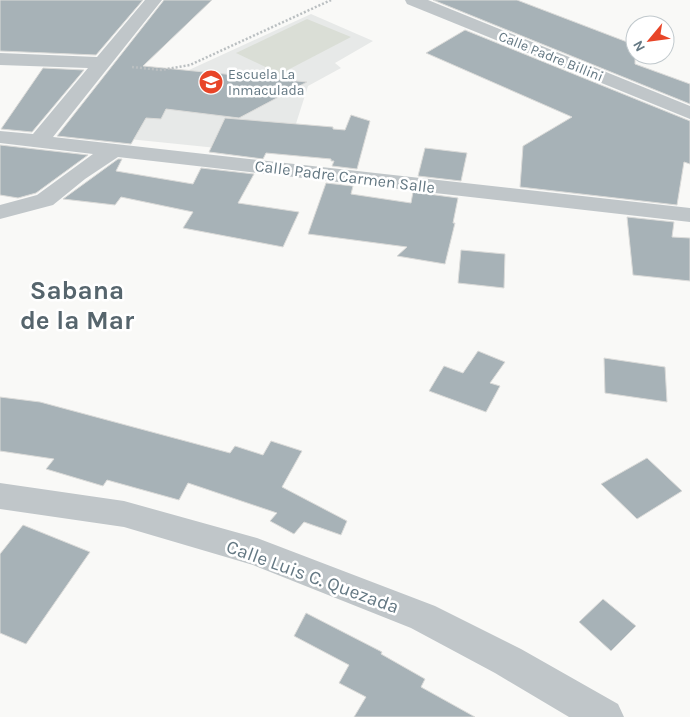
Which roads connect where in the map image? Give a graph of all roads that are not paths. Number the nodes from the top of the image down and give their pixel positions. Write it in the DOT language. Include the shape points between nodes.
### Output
graph roads {
  1 [pos="154,0"];
  2 [pos="413,0"];
  3 [pos="0,59"];
  4 [pos="101,63"];
  5 [pos="690,113"];
  6 [pos="0,138"];
  7 [pos="39,141"];
  8 [pos="116,149"];
  9 [pos="0,212"];
  10 [pos="690,215"];
  11 [pos="0,496"];
  12 [pos="605,717"];
  1 -- 4 [label="street"];
  2 -- 5 [label="street, Calle Padre Billini"];
  3 -- 4 [label="street"];
  4 -- 7 [label="street"];
  6 -- 7 [label="street, Calle Padre Carmen Salle"];
  7 -- 8 [label="street, Calle Padre Carmen Salle"];
  8 -- 9 [label="street" via="44,200"];
  8 -- 10 [label="street, Calle Padre Carmen Salle"];
  11 -- 12 [label="street, Calle Luis C. Quezada" via="124,514 258,552 423,617"];
}
